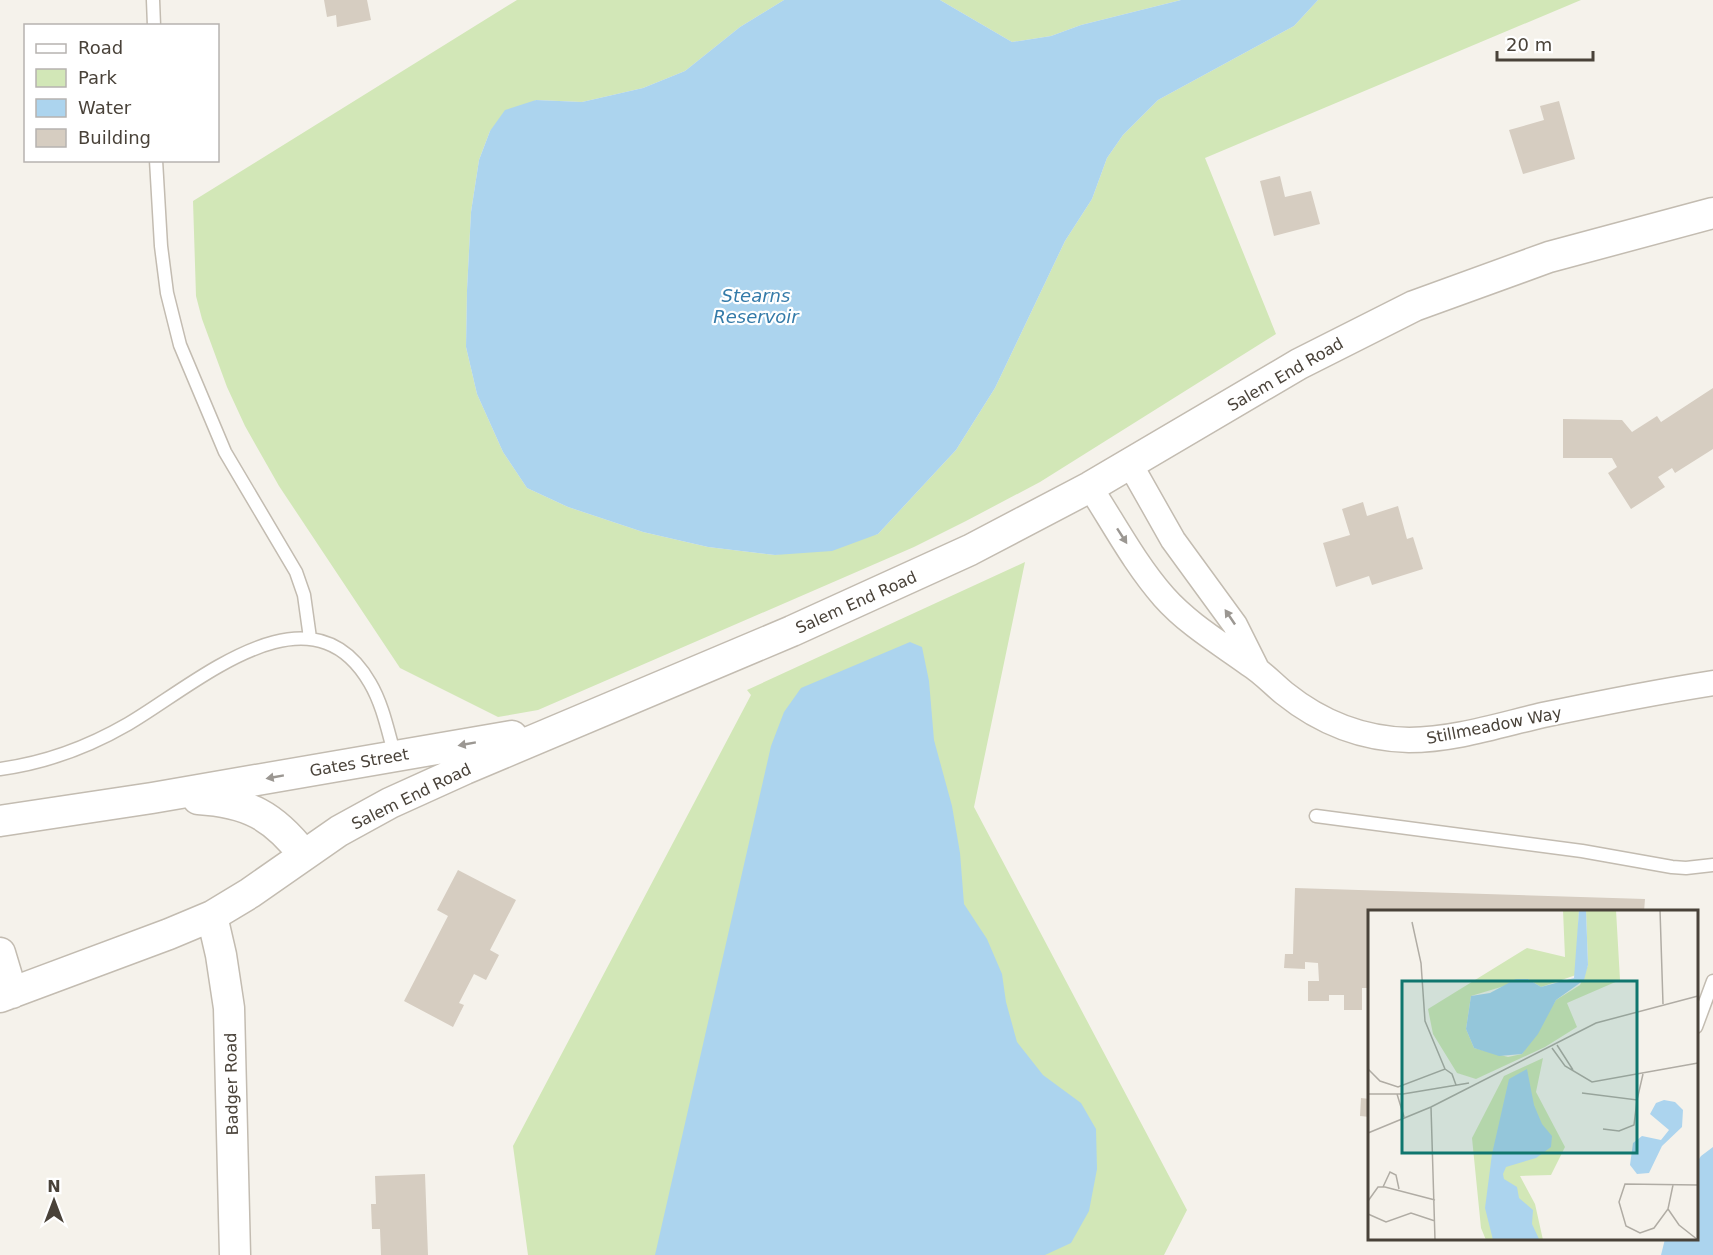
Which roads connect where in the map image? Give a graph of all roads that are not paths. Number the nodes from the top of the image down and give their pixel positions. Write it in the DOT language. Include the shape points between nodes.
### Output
graph roads {
  1 [pos="153,0"];
  2 [pos="154,24"];
  3 [pos="156,162"];
  4 [pos="1713,213"];
  5 [pos="1130,464"];
  6 [pos="1090,487"];
  7 [pos="310,638"];
  8 [pos="1257,669"];
  9 [pos="1713,683"];
  10 [pos="566,727"];
  11 [pos="395,756"];
  12 [pos="0,769"];
  13 [pos="152,798"];
  14 [pos="1316,816"];
  15 [pos="0,821"];
  16 [pos="304,855"];
  17 [pos="1713,865"];
  18 [pos="212,916"];
  19 [pos="0,953"];
  20 [pos="1713,981"];
  21 [pos="6,995"];
  22 [pos="1698,1022"];
  23 [pos="235,1255"];
  1 -- 2 [label="lane"];
  3 -- 7 [label="lane" via="162,258 180,345 225,452 296,572 304,595"];
  4 -- 5 [label="street, Salem End Road" via="1550,258 1414,306 1299,364"];
  5 -- 6 [label="street, Salem End Road"];
  8 -- 5 [label="street, Stillmeadow Way, one-way" via="1235,624 1173,540"];
  6 -- 8 [label="street, Stillmeadow Way, one-way" via="1164,597 1189,621"];
  6 -- 10 [label="street, Salem End Road" via="879,592"];
  7 -- 11 [label="lane" via="339,648 365,676 379,704"];
  7 -- 12 [label="lane" via="279,640 258,647 102,738 42,760"];
  8 -- 9 [label="street, Stillmeadow Way" via="1285,694 1326,720 1372,736 1411,740 1451,736 1600,702"];
  10 -- 11 [label="street, Gates Street, one-way"];
  10 -- 16 [label="street, Salem End Road" via="371,813"];
  11 -- 13 [label="street, Gates Street, one-way"];
  13 -- 15 [label="street, Gates Street"];
  13 -- 16 [label="street, Gates Street" via="209,799 246,807 274,822"];
  14 -- 17 [label="lane" via="1591,852 1672,867"];
  16 -- 18 [label="street, Salem End Road"];
  18 -- 21 [label="street, Salem End Road"];
  18 -- 23 [label="street, Badger Road" via="229,1008"];
  19 -- 21 [label="street"];
  20 -- 22 [label="lane"];
}
